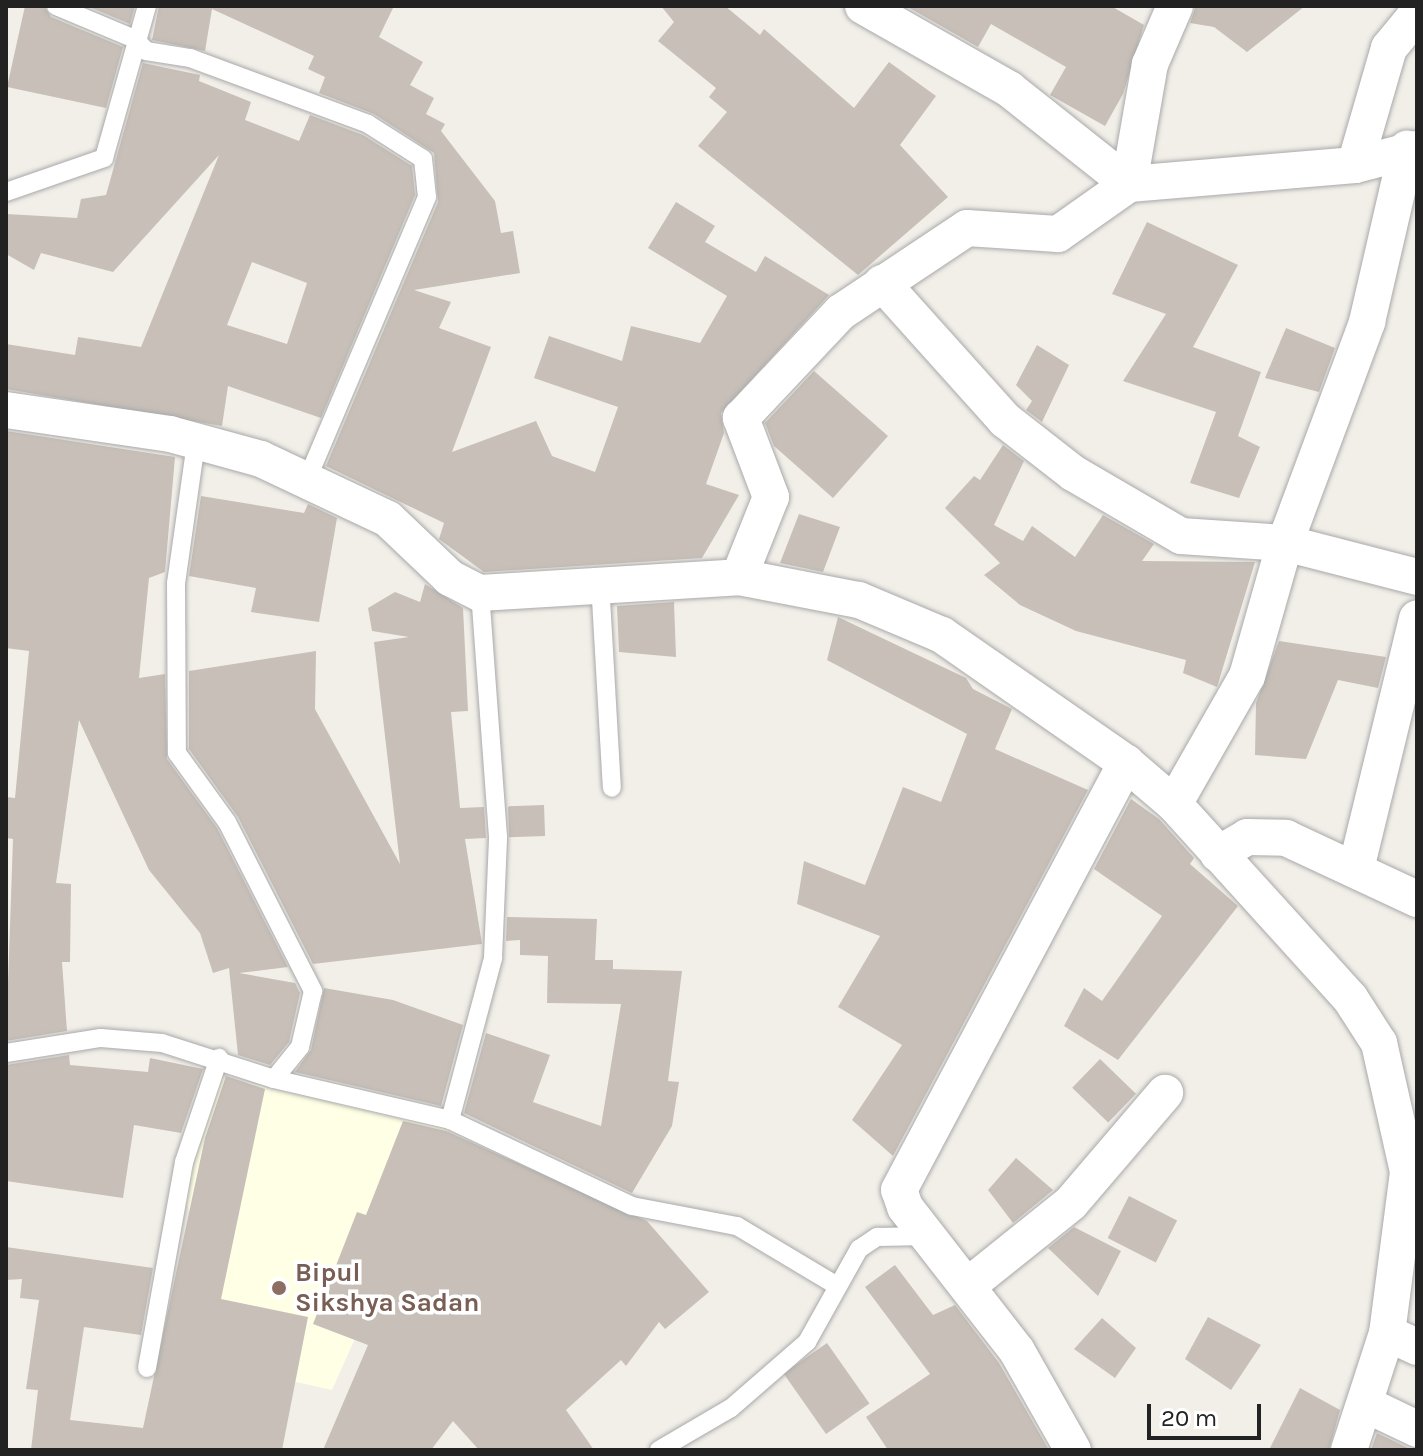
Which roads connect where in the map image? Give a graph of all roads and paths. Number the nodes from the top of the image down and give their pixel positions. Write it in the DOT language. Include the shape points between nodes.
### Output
graph roads {
  1 [pos="56,6"];
  2 [pos="147,6"];
  3 [pos="863,6"];
  4 [pos="1175,6"];
  5 [pos="1417,14"];
  6 [pos="135,39"];
  7 [pos="1412,149"];
  8 [pos="1355,165"];
  9 [pos="1129,184"];
  10 [pos="6,192"];
  11 [pos="882,283"];
  12 [pos="12,409"];
  13 [pos="196,443"];
  14 [pos="308,478"];
  15 [pos="1285,543"];
  16 [pos="739,577"];
  17 [pos="1417,577"];
  18 [pos="600,582"];
  19 [pos="480,593"];
  20 [pos="1417,618"];
  21 [pos="1126,763"];
  22 [pos="612,788"];
  23 [pos="1174,804"];
  24 [pos="1218,854"];
  25 [pos="1356,869"];
  26 [pos="1417,899"];
  27 [pos="6,1053"];
  28 [pos="219,1058"];
  29 [pos="274,1079"];
  30 [pos="1165,1093"];
  31 [pos="450,1120"];
  32 [pos="928,1236"];
  33 [pos="834,1284"];
  34 [pos="970,1284"];
  35 [pos="1402,1340"];
  36 [pos="147,1368"];
  37 [pos="1365,1404"];
  38 [pos="1417,1429"];
  39 [pos="659,1450"];
  40 [pos="1073,1450"];
  41 [pos="1349,1450"];
  1 -- 6 [label="lane"];
  2 -- 6 [label="lane"];
  3 -- 9 [label="street" via="1009,89"];
  4 -- 9 [label="street" via="1150,64"];
  5 -- 8 [label="street" via="1389,48"];
  6 -- 10 [label="lane" via="104,158"];
  6 -- 14 [label="lane" via="146,51 190,58 368,124 423,159 427,197"];
  7 -- 8 [label="street"];
  7 -- 15 [label="street" via="1367,322"];
  8 -- 9 [label="street"];
  9 -- 11 [label="street" via="1058,234 967,228"];
  11 -- 15 [label="street" via="957,374 1073,473 1181,536"];
  11 -- 16 [label="street" via="841,312 741,418 771,497"];
  12 -- 13 [label="street"];
  13 -- 14 [label="street"];
  13 -- 29 [label="lane" via="176,583 177,753 227,822 313,991 300,1047"];
  14 -- 19 [label="street" via="388,519 450,578"];
  15 -- 17 [label="street"];
  15 -- 23 [label="street" via="1247,676"];
  16 -- 18 [label="street"];
  16 -- 21 [label="street" via="859,600 942,635"];
  18 -- 19 [label="street"];
  18 -- 22 [label="lane"];
  19 -- 31 [label="lane" via="498,837 493,958 480,1029"];
  20 -- 25 [label="street"];
  21 -- 23 [label="street"];
  21 -- 32 [label="street" via="1005,999 907,1164 899,1190"];
  23 -- 24 [label="street"];
  24 -- 25 [label="street" via="1264,834"];
  24 -- 35 [label="street" via="1350,998 1379,1043 1400,1110 1408,1172"];
  25 -- 26 [label="street"];
  27 -- 28 [label="lane" via="101,1038"];
  28 -- 29 [label="lane"];
  28 -- 36 [label="lane" via="184,1162"];
  29 -- 31 [label="lane"];
  30 -- 34 [label="street" via="1071,1203"];
  31 -- 33 [label="lane" via="632,1206 737,1226"];
  32 -- 33 [label="lane" via="877,1237"];
  32 -- 34 [label="street"];
  33 -- 39 [label="lane" via="807,1342 781,1368 731,1408"];
  34 -- 40 [label="street"];
  35 -- 37 [label="street"];
  37 -- 38 [label="street"];
  37 -- 41 [label="street"];
}
